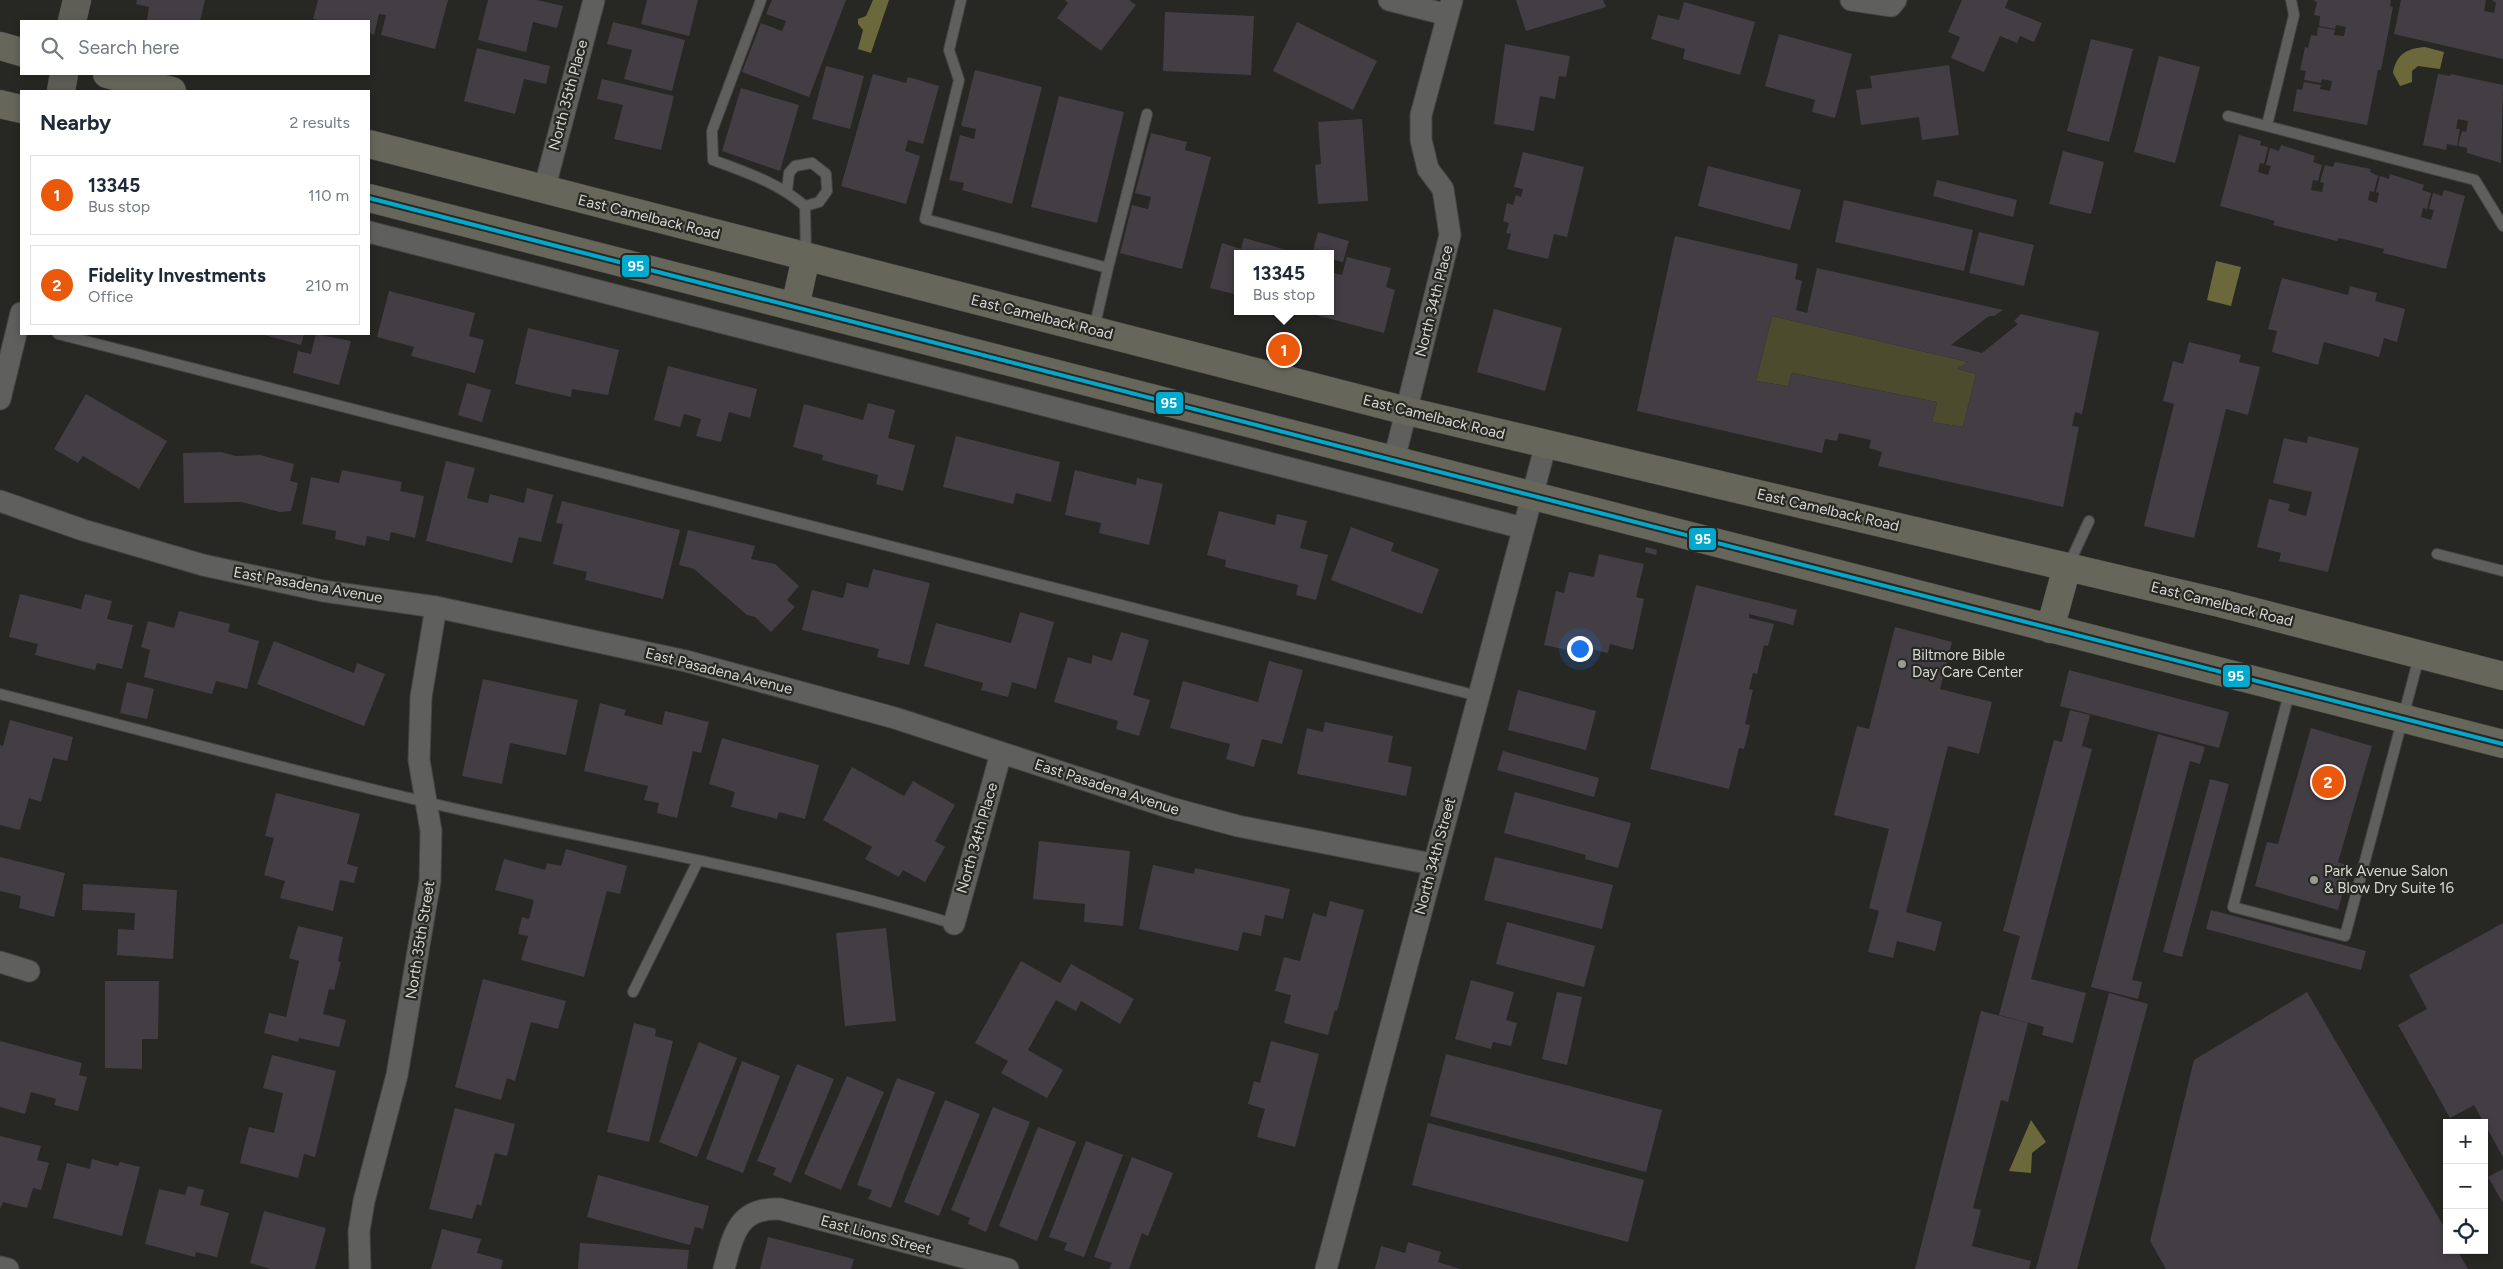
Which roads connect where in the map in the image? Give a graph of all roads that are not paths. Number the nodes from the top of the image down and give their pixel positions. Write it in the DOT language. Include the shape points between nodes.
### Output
graph roads {
  1 [pos="77,0"];
  2 [pos="594,0"];
  3 [pos="761,0"];
  4 [pos="961,0"];
  5 [pos="1389,0"];
  6 [pos="1851,0"];
  7 [pos="2291,0"];
  8 [pos="1894,3"];
  9 [pos="1450,7"];
  10 [pos="72,20"];
  11 [pos="0,46"];
  12 [pos="20,52"];
  13 [pos="64,75"];
  14 [pos="110,75"];
  15 [pos="62,90"];
  16 [pos="168,90"];
  17 [pos="0,104"];
  18 [pos="20,109"];
  19 [pos="1147,114"];
  20 [pos="2228,116"];
  21 [pos="2267,125"];
  22 [pos="370,144"];
  23 [pos="544,190"];
  24 [pos="787,190"];
  25 [pos="370,198"];
  26 [pos="805,206"];
  27 [pos="2503,226"];
  28 [pos="370,232"];
  29 [pos="806,257"];
  30 [pos="1108,268"];
  31 [pos="795,307"];
  32 [pos="20,321"];
  33 [pos="1094,330"];
  34 [pos="62,335"];
  35 [pos="787,339"];
  36 [pos="0,398"];
  37 [pos="1407,411"];
  38 [pos="1546,444"];
  39 [pos="1394,460"];
  40 [pos="1532,494"];
  41 [pos="0,501"];
  42 [pos="2089,521"];
  43 [pos="1523,528"];
  44 [pos="2436,554"];
  45 [pos="2067,567"];
  46 [pos="2503,571"];
  47 [pos="436,607"];
  48 [pos="2050,629"];
  49 [pos="2420,655"];
  50 [pos="2503,676"];
  51 [pos="2290,689"];
  52 [pos="0,694"];
  53 [pos="1478,696"];
  54 [pos="2405,719"];
  55 [pos="2503,744"];
  56 [pos="1001,753"];
  57 [pos="426,802"];
  58 [pos="698,861"];
  59 [pos="1432,864"];
  60 [pos="954,924"];
  61 [pos="0,962"];
  62 [pos="29,970"];
  63 [pos="633,992"];
  64 [pos="0,1267"];
  65 [pos="8,1269"];
  66 [pos="360,1269"];
  67 [pos="724,1269"];
  68 [pos="1008,1269"];
  69 [pos="1326,1269"];
  1 -- 10 [label="main road"];
  2 -- 23 [label="street, North 35th Place"];
  3 -- 24 [label="lane" via="712,131 713,160"];
  4 -- 30 [label="lane" via="949,50 959,80 925,219"];
  5 -- 9 [label="street"];
  6 -- 8 [label="street"];
  7 -- 21 [label="lane" via="2294,15"];
  9 -- 37 [label="street, North 34th Place" via="1421,115 1421,140 1428,170 1442,189 1450,234"];
  11 -- 12 [label="main road"];
  13 -- 15 [label="main road"];
  14 -- 16 [label="main road"];
  17 -- 18 [label="main road"];
  19 -- 30 [label="lane"];
  20 -- 21 [label="lane"];
  21 -- 27 [label="lane" via="2475,180"];
  22 -- 23 [label="main road, East Camelback Road"];
  23 -- 29 [label="main road, East Camelback Road"];
  24 -- 26 [label="lane"];
  24 -- 26 [label="lane" via="789,174 794,166 812,163 826,174 827,191 819,202"];
  25 -- 31 [label="main road"];
  26 -- 29 [label="lane"];
  28 -- 35 [label="street"];
  29 -- 31 [label="main road"];
  29 -- 33 [label="main road, East Camelback Road"];
  30 -- 33 [label="lane"];
  31 -- 35 [label="street"];
  31 -- 39 [label="main road"];
  32 -- 36 [label="street"];
  33 -- 37 [label="main road, East Camelback Road"];
  34 -- 53 [label="lane"];
  35 -- 43 [label="street"];
  37 -- 38 [label="main road, East Camelback Road"];
  37 -- 39 [label="street, North 34th Place"];
  38 -- 40 [label="street, North 34th Street"];
  38 -- 45 [label="main road, East Camelback Road"];
  39 -- 40 [label="main road"];
  40 -- 43 [label="street, North 34th Street"];
  40 -- 48 [label="main road"];
  41 -- 47 [label="street, East Pasadena Avenue" via="203,566 323,592"];
  42 -- 45 [label="lane"];
  43 -- 53 [label="street, North 34th Street"];
  44 -- 46 [label="lane"];
  45 -- 48 [label="main road"];
  45 -- 49 [label="main road, East Camelback Road" via="2230,605"];
  47 -- 56 [label="street, East Pasadena Avenue" via="686,661 895,718"];
  47 -- 57 [label="street, North 35th Street" via="421,698 419,760"];
  48 -- 51 [label="main road"];
  49 -- 50 [label="main road, East Camelback Road"];
  49 -- 54 [label="lane"];
  51 -- 54 [label="main road"];
  51 -- 54 [label="lane" via="2233,907 2345,936"];
  52 -- 57 [label="lane"];
  53 -- 59 [label="street, North 34th Street"];
  54 -- 55 [label="main road"];
  56 -- 59 [label="street, East Pasadena Avenue" via="1094,785 1238,826"];
  56 -- 60 [label="street, North 34th Place"];
  57 -- 58 [label="lane"];
  57 -- 66 [label="street, North 35th Street" via="431,831 430,881 397,1075 364,1201 359,1231"];
  58 -- 60 [label="lane" via="908,910"];
  58 -- 63 [label="lane"];
  59 -- 69 [label="street, North 34th Street"];
  61 -- 62 [label="street"];
  64 -- 65 [label="street"];
  67 -- 68 [label="street, East Lions Street" via="734,1234 747,1218 763,1208 780,1209"];
}
